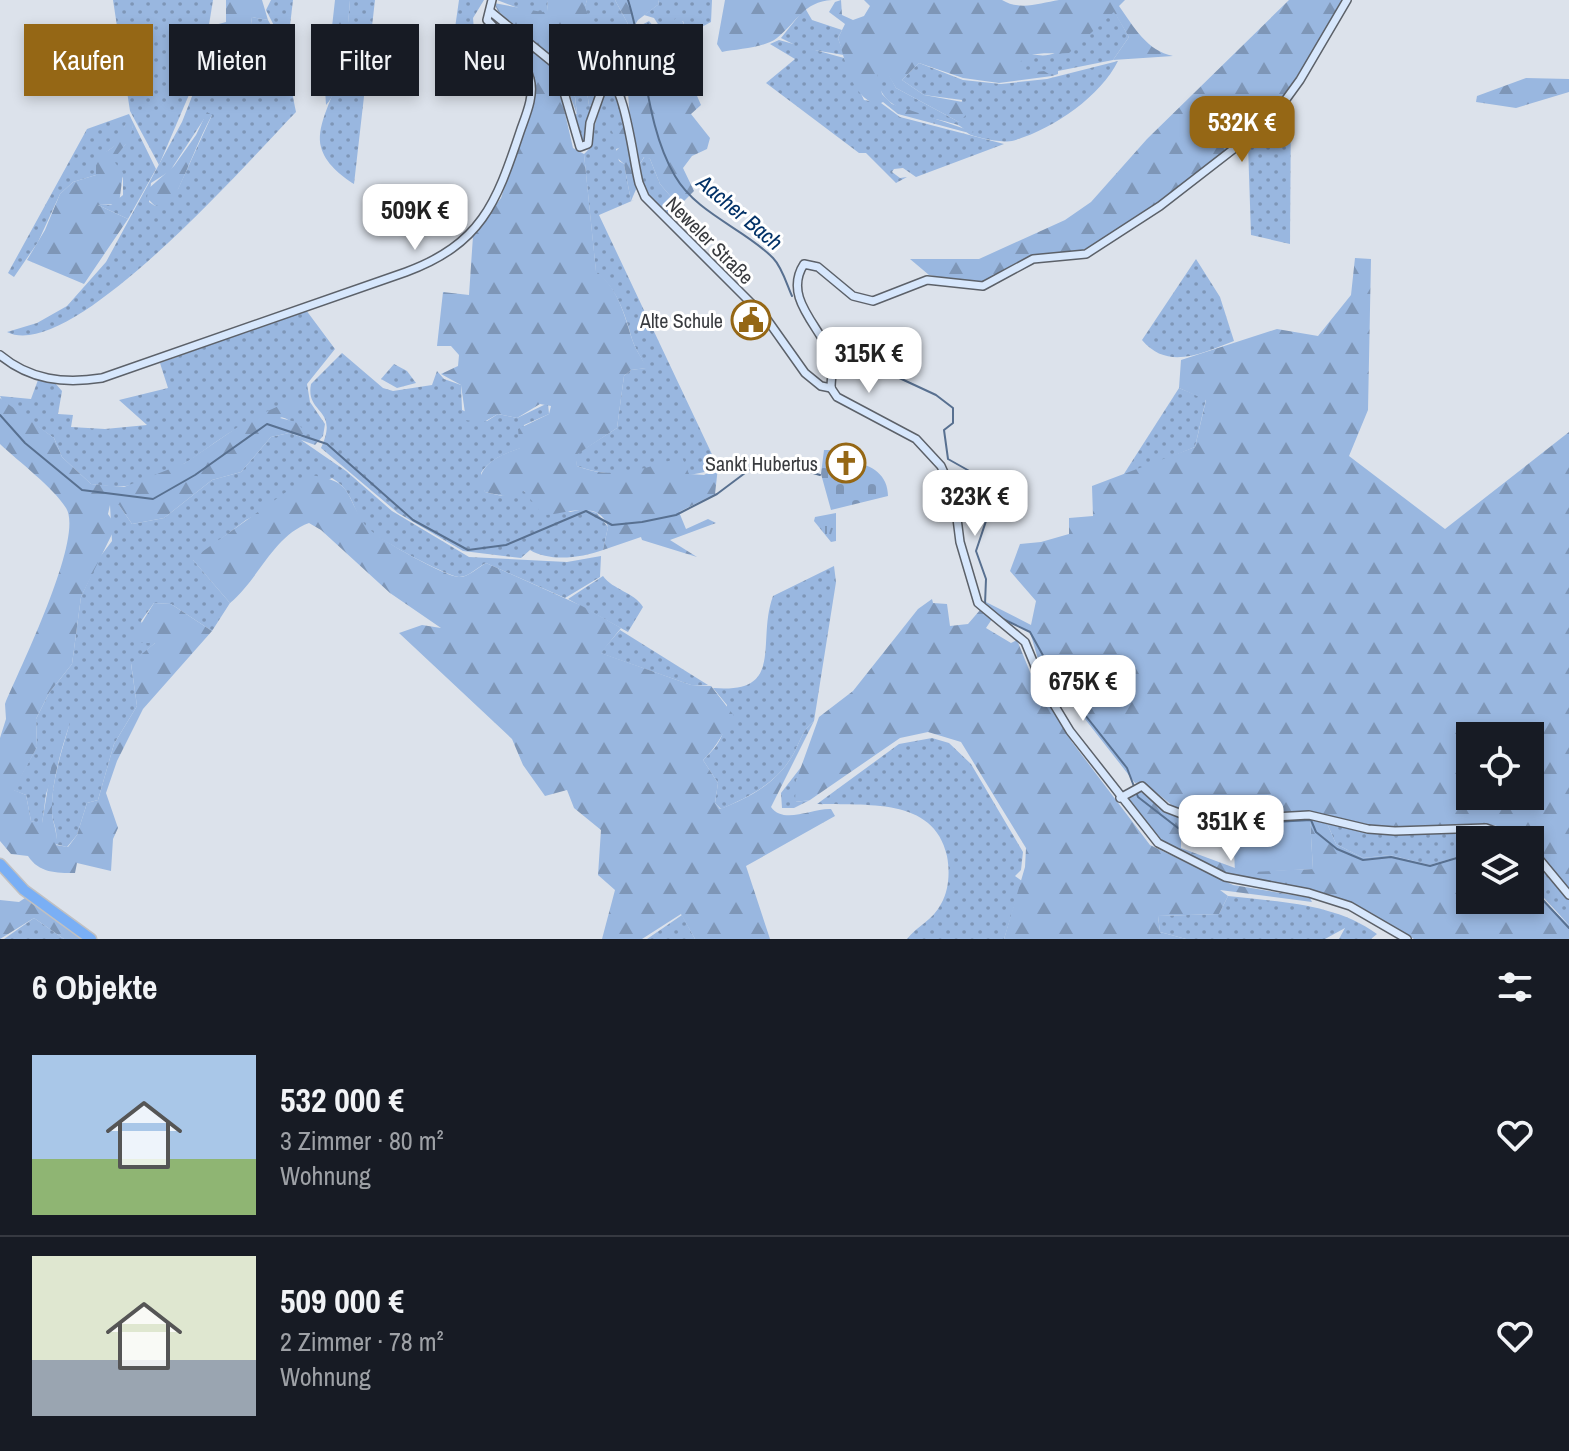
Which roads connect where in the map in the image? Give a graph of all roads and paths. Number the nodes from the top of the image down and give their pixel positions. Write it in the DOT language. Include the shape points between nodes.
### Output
graph roads {
  1 [pos="492,0"];
  2 [pos="1347,0"];
  3 [pos="491,12"];
  4 [pos="0,355"];
  5 [pos="831,388"];
  6 [pos="1120,798"];
  7 [pos="1456,828"];
  8 [pos="0,864"];
  9 [pos="1544,865"];
  10 [pos="1569,895"];
  11 [pos="91,939"];
  12 [pos="1407,939"];
  1 -- 3 [label="main road"];
  2 -- 5 [label="main road" via="1271,120 1125,232 1086,254 1033,259 983,286 927,280 873,301 853,296 818,267 804,264 801,304 829,353"];
  3 -- 4 [label="main road" via="487,20 522,64 531,93 500,192 483,221 445,255 119,373 72,380 38,378"];
  3 -- 5 [label="main road, Neweler Straße" via="556,65 580,147 588,144 601,92 599,72 608,72 620,95 647,199 761,312 801,369"];
  5 -- 6 [label="main road, Neweler Straße" via="837,397 916,439 937,461 953,491 976,601 1025,642 1049,698"];
  6 -- 7 [label="main road" via="1146,788 1175,814 1200,821 1309,815 1368,829"];
  6 -- 12 [label="main road" via="1170,852 1239,881 1350,906"];
  8 -- 11 [label="highway" via="24,890"];
  9 -- 10 [label="main road"];
}
